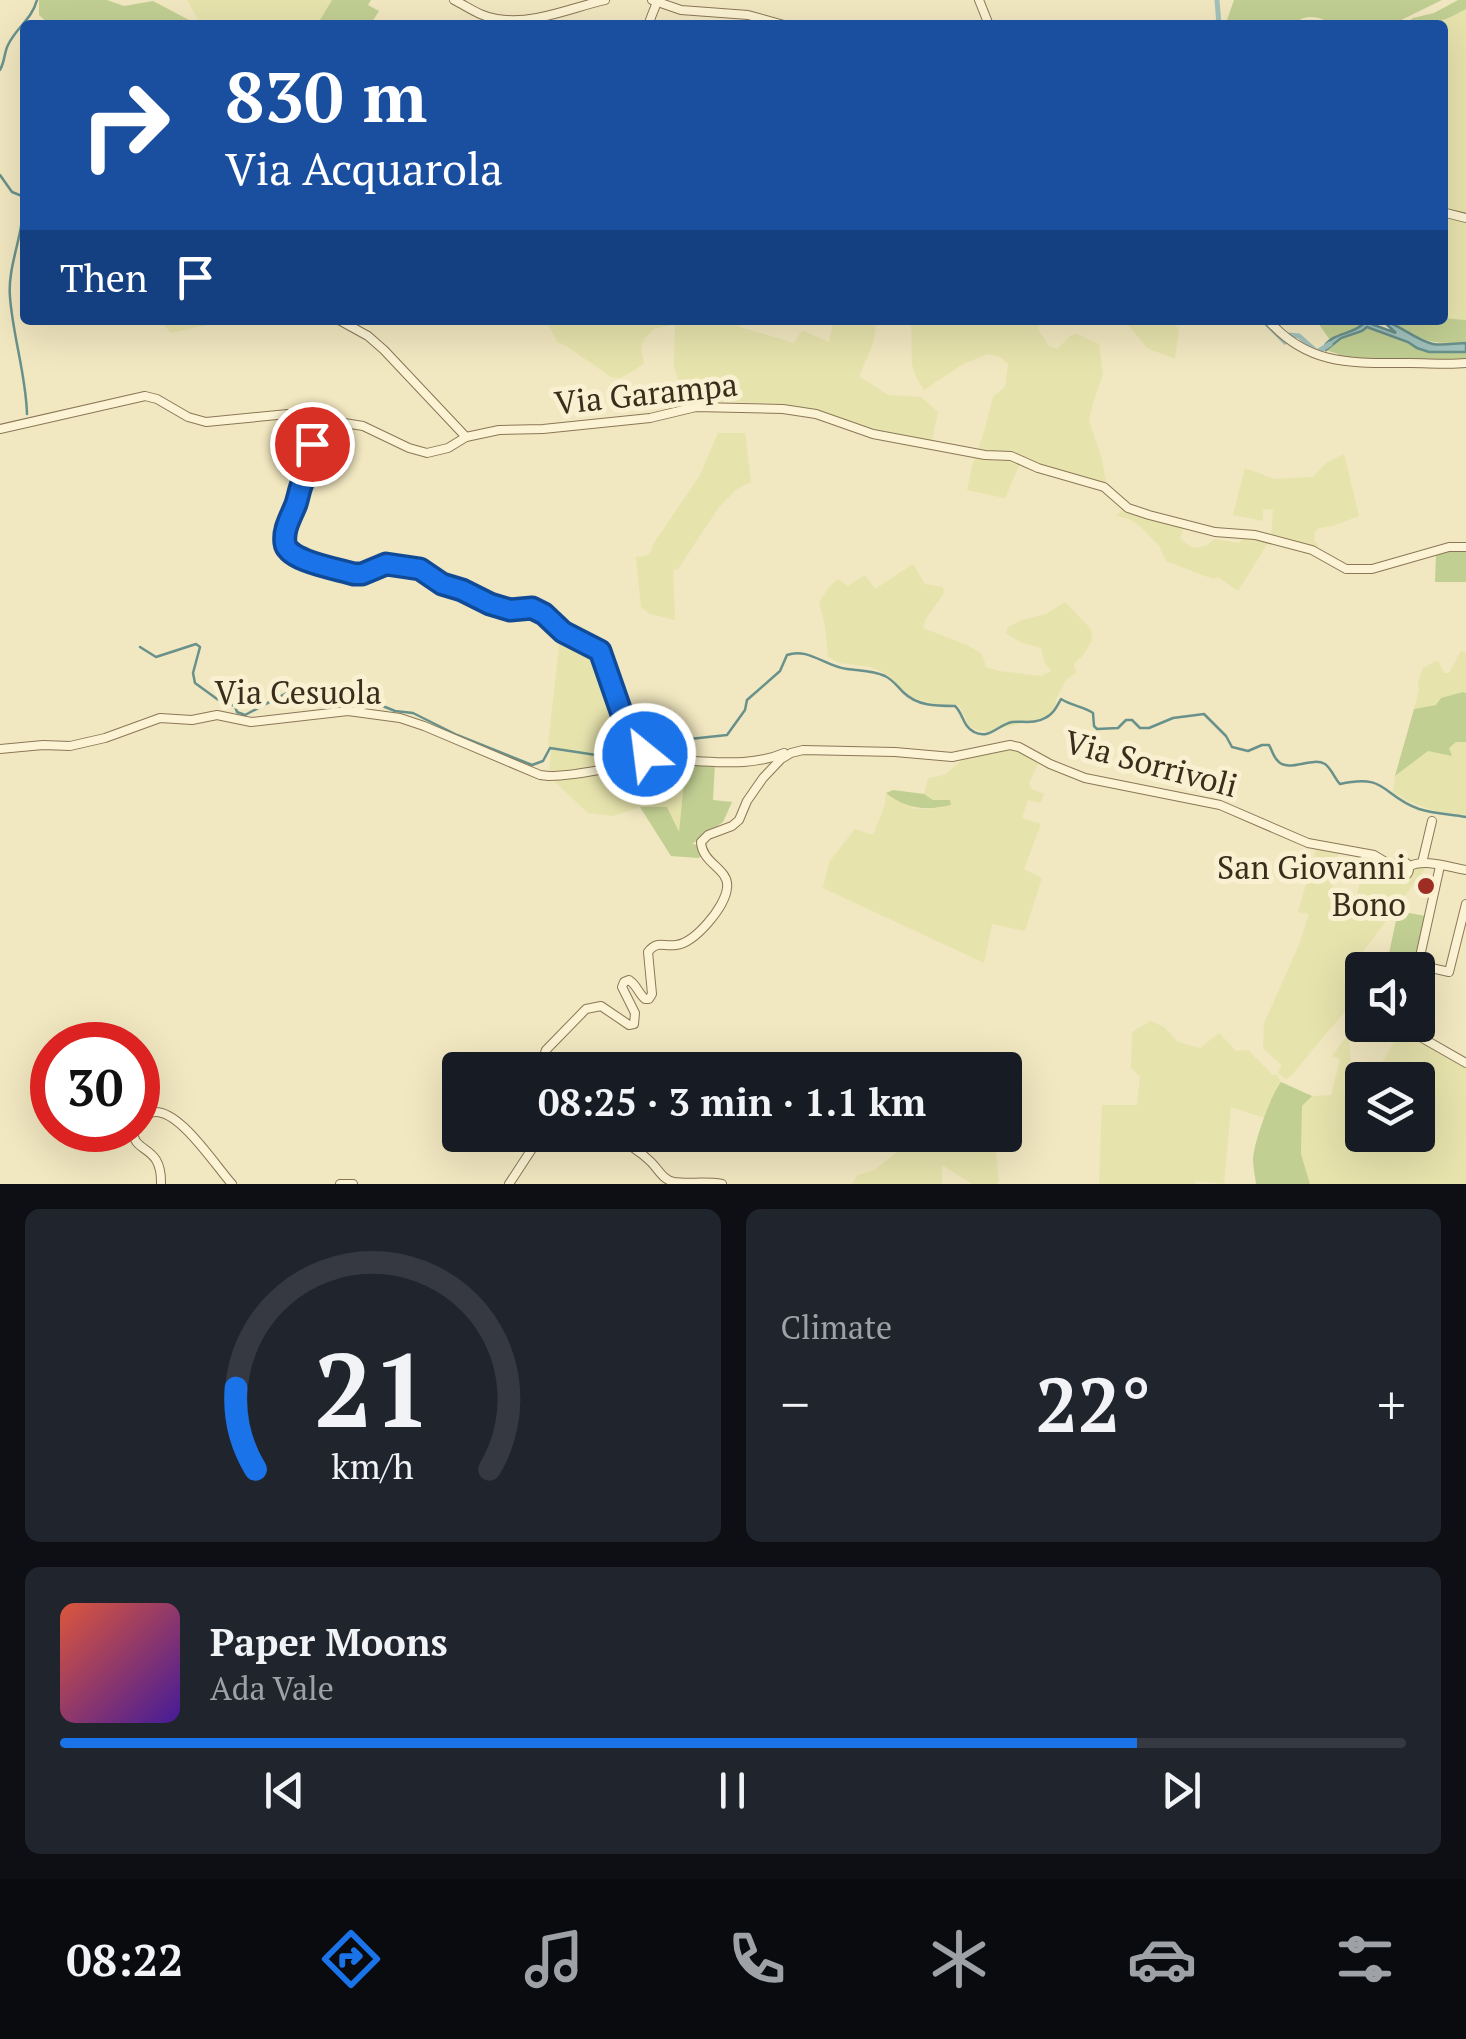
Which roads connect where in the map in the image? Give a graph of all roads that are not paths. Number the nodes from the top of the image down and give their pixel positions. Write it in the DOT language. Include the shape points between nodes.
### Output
graph roads {
  1 [pos="454,0"];
  2 [pos="605,0"];
  3 [pos="655,1"];
  4 [pos="766,20"];
  5 [pos="348,325"];
  6 [pos="1273,325"];
  7 [pos="1466,363"];
  8 [pos="288,414"];
  9 [pos="0,428"];
  10 [pos="466,437"];
  11 [pos="1466,547"];
  12 [pos="0,750"];
  13 [pos="803,750"];
  14 [pos="648,762"];
  15 [pos="1432,821"];
  16 [pos="1422,863"];
  17 [pos="1440,866"];
  18 [pos="1466,870"];
  19 [pos="1466,904"];
  20 [pos="1462,934"];
  21 [pos="1421,952"];
  22 [pos="1435,970"];
  23 [pos="1430,1042"];
  24 [pos="545,1052"];
  25 [pos="1466,1063"];
  26 [pos="160,1112"];
  27 [pos="151,1152"];
  28 [pos="531,1152"];
  29 [pos="639,1152"];
  30 [pos="161,1184"];
  31 [pos="232,1184"];
  32 [pos="340,1184"];
  33 [pos="353,1184"];
  34 [pos="509,1184"];
  35 [pos="722,1184"];
  1 -- 2 [label="street" via="497,19 531,20"];
  3 -- 4 [label="street"];
  5 -- 10 [label="street" via="384,350"];
  6 -- 7 [label="street" via="1313,354 1360,365"];
  8 -- 9 [label="street, Via Garampa" via="206,422 144,396"];
  8 -- 10 [label="street, Via Garampa" via="363,426 428,453"];
  8 -- 14 [label="street" via="312,436 313,462 302,478 286,548 354,574 386,564 420,569 490,604 544,614 600,651 624,720"];
  10 -- 11 [label="street, Via Garampa" via="696,407 784,408 873,434 1010,456 1104,487 1150,516 1312,550 1346,568 1372,569"];
  12 -- 14 [label="street, Via Cesuola" via="70,746 160,718 216,714 252,722 348,711 424,726 540,775"];
  13 -- 14 [label="street, Via Cesuola" via="748,763"];
  13 -- 16 [label="street, Via Sorrivoli" via="952,757 1010,745 1085,778 1220,805 1308,843 1401,865"];
  13 -- 24 [label="street" via="781,759 763,778 739,820 701,842 727,890 690,940 650,947 649,999 636,984 624,982 634,1024 601,1006 586,1009"];
  15 -- 16 [label="street"];
  16 -- 17 [label="street"];
  17 -- 18 [label="street"];
  17 -- 21 [label="street"];
  19 -- 20 [label="street"];
  20 -- 22 [label="street" via="1450,972"];
  23 -- 25 [label="street"];
  26 -- 31 [label="street" via="186,1128"];
  27 -- 30 [label="street"];
  28 -- 34 [label="street"];
  29 -- 35 [label="street" via="675,1183"];
  32 -- 33 [label="street"];
}
